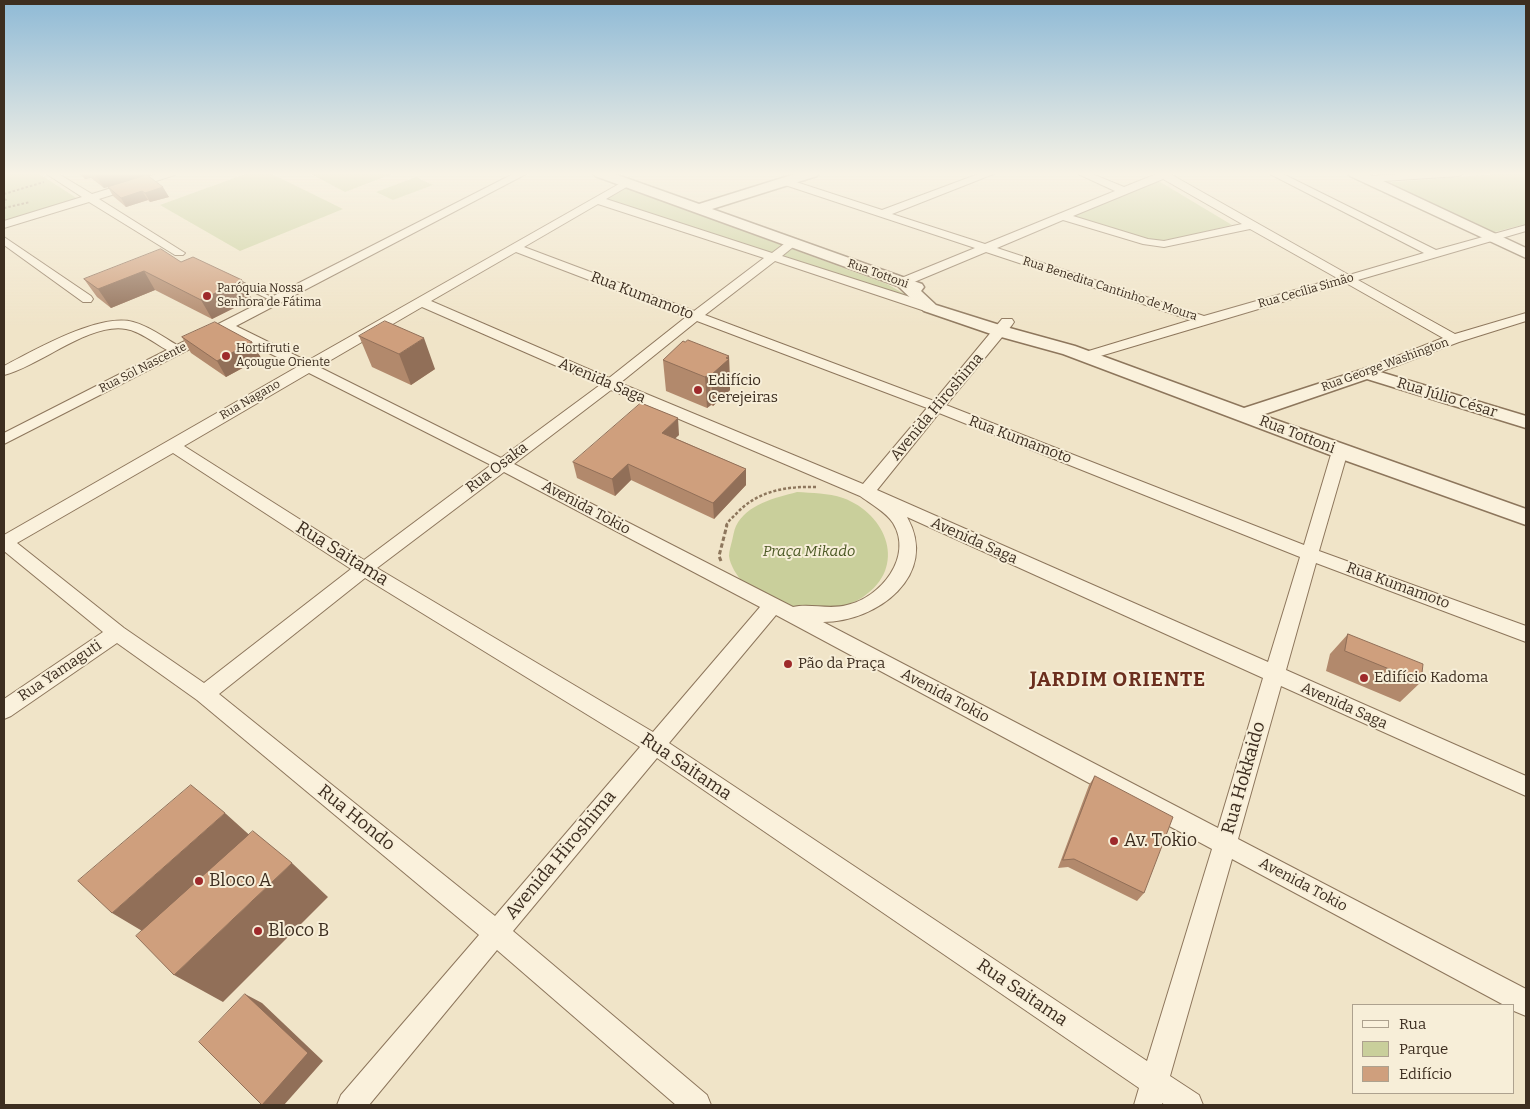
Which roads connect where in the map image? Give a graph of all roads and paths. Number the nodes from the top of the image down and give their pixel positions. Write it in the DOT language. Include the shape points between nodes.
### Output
graph roads {
  1 [pos="133,225"];
  2 [pos="422,225"];
  3 [pos="554,225"];
  4 [pos="674,225"];
  5 [pos="740,225"];
  6 [pos="914,225"];
  7 [pos="1040,225"];
  8 [pos="1090,225"];
  9 [pos="1251,225"];
  10 [pos="1376,225"];
  11 [pos="1464,225"];
  12 [pos="1526,228"];
  13 [pos="1492,238"];
  14 [pos="4,240"];
  15 [pos="792,244"];
  16 [pos="514,247"];
  17 [pos="984,248"];
  18 [pos="179,253"];
  19 [pos="1434,254"];
  20 [pos="1526,254"];
  21 [pos="772,257"];
  22 [pos="229,278"];
  23 [pos="1349,280"];
  24 [pos="903,282"];
  25 [pos="87,299"];
  26 [pos="276,300"];
  27 [pos="420,301"];
  28 [pos="930,308"];
  29 [pos="695,316"];
  30 [pos="1526,317"];
  31 [pos="1204,320"];
  32 [pos="226,326"];
  33 [pos="1004,326"];
  34 [pos="1454,339"];
  35 [pos="178,351"];
  36 [pos="1087,356"];
  37 [pos="308,367"];
  38 [pos="4,371"];
  39 [pos="1367,373"];
  40 [pos="610,384"];
  41 [pos="937,407"];
  42 [pos="1244,415"];
  43 [pos="1526,422"];
  44 [pos="4,439"];
  45 [pos="172,445"];
  46 [pos="1340,451"];
  47 [pos="501,464"];
  48 [pos="820,487"];
  49 [pos="866,492"];
  50 [pos="1526,517"];
  51 [pos="4,543"];
  52 [pos="1310,554"];
  53 [pos="722,563"];
  54 [pos="364,569"];
  55 [pos="780,609"];
  56 [pos="116,633"];
  57 [pos="1526,634"];
  58 [pos="1274,675"];
  59 [pos="204,694"];
  60 [pos="4,710"];
  61 [pos="655,745"];
  62 [pos="1526,786"];
  63 [pos="1225,844"];
  64 [pos="496,933"];
  65 [pos="1526,1004"];
  66 [pos="1154,1083"];
  67 [pos="351,1105"];
  68 [pos="697,1105"];
  69 [pos="1148,1105"];
  70 [pos="1189,1105"];
  1 -- 18 [label="street"];
  2 -- 26 [label="street, Rua Sol Nascente"];
  3 -- 16 [label="street, Rua Nagano"];
  4 -- 21 [label="street, Rua Tottoni"];
  5 -- 15 [label="street, Rua Tottoni"];
  6 -- 17 [label="street, Rua Benedita Cantinho de Moura"];
  7 -- 17 [label="street"];
  8 -- 9 [label="street" via="1164,244"];
  9 -- 23 [label="street"];
  10 -- 19 [label="street"];
  11 -- 13 [label="street"];
  12 -- 13 [label="street, Rua Cecília Simão"];
  13 -- 19 [label="street, Rua Cecília Simão"];
  13 -- 20 [label="street"];
  14 -- 25 [label="street"];
  15 -- 21 [label="street, Rua Osaka"];
  15 -- 24 [label="street, Rua Tottoni"];
  16 -- 27 [label="street, Rua Nagano"];
  16 -- 29 [label="street, Rua Kumamoto"];
  17 -- 24 [label="street"];
  17 -- 31 [label="street, Rua Benedita Cantinho de Moura"];
  19 -- 23 [label="street, Rua Cecília Simão"];
  21 -- 28 [label="street, Rua Tottoni"];
  21 -- 29 [label="street, Rua Osaka"];
  22 -- 26 [label="lane"];
  23 -- 31 [label="street, Rua Cecília Simão"];
  23 -- 34 [label="street"];
  24 -- 28 [label="street"];
  24 -- 33 [label="street, Rua Tottoni"];
  26 -- 32 [label="street, Rua Sol Nascente"];
  27 -- 37 [label="street, Rua Nagano"];
  27 -- 40 [label="street, Avenida Saga"];
  28 -- 33 [label="street, Rua Tottoni"];
  29 -- 40 [label="street, Rua Osaka"];
  29 -- 41 [label="street, Rua Kumamoto"];
  30 -- 34 [label="street, Rua George Washington"];
  31 -- 36 [label="street, Rua Cecília Simão"];
  32 -- 35 [label="street, Rua Sol Nascente"];
  32 -- 37 [label="street, Avenida Tokio"];
  33 -- 36 [label="street, Rua Tottoni"];
  33 -- 41 [label="street, Avenida Hiroshima"];
  34 -- 39 [label="street, Rua George Washington"];
  35 -- 38 [label="street" via="129,324 110,324"];
  35 -- 44 [label="street, Rua Sol Nascente"];
  36 -- 42 [label="street, Rua Tottoni"];
  37 -- 45 [label="street, Rua Nagano"];
  37 -- 47 [label="street, Avenida Tokio"];
  39 -- 42 [label="street, Rua George Washington"];
  39 -- 43 [label="street, Rua Júlio César"];
  40 -- 47 [label="street, Rua Osaka"];
  40 -- 49 [label="street, Avenida Saga"];
  41 -- 49 [label="street, Avenida Hiroshima"];
  41 -- 52 [label="street, Rua Kumamoto"];
  42 -- 46 [label="street, Rua Tottoni"];
  45 -- 51 [label="street, Rua Nagano"];
  45 -- 54 [label="street, Rua Saitama"];
  46 -- 50 [label="street, Rua Tottoni"];
  46 -- 52 [label="street, Rua Hokkaido"];
  47 -- 54 [label="street, Rua Osaka"];
  47 -- 55 [label="street, Avenida Tokio"];
  48 -- 53 [label="path" via="795,486 768,492 744,505 727,523 719,556"];
  49 -- 55 [label="street" via="898,517 908,540 906,564 894,586 877,600 847,613 812,616"];
  49 -- 58 [label="street, Avenida Saga"];
  51 -- 56 [label="street, Rua Hondo"];
  52 -- 57 [label="street, Rua Kumamoto"];
  52 -- 58 [label="street, Rua Hokkaido"];
  54 -- 59 [label="street, Rua Osaka"];
  54 -- 61 [label="street, Rua Saitama"];
  55 -- 61 [label="street, Avenida Hiroshima"];
  55 -- 63 [label="street, Avenida Tokio"];
  56 -- 59 [label="street, Rua Hondo"];
  56 -- 60 [label="street, Rua Yamaguti"];
  58 -- 62 [label="street, Avenida Saga"];
  58 -- 63 [label="street, Rua Hokkaido"];
  59 -- 64 [label="street, Rua Hondo"];
  61 -- 64 [label="street, Avenida Hiroshima"];
  61 -- 66 [label="street, Rua Saitama"];
  63 -- 65 [label="street, Avenida Tokio"];
  63 -- 66 [label="street, Rua Hokkaido"];
  64 -- 67 [label="street, Avenida Hiroshima"];
  64 -- 68 [label="street, Rua Hondo"];
  66 -- 69 [label="street, Rua Hokkaido"];
  66 -- 70 [label="street, Rua Saitama"];
}
